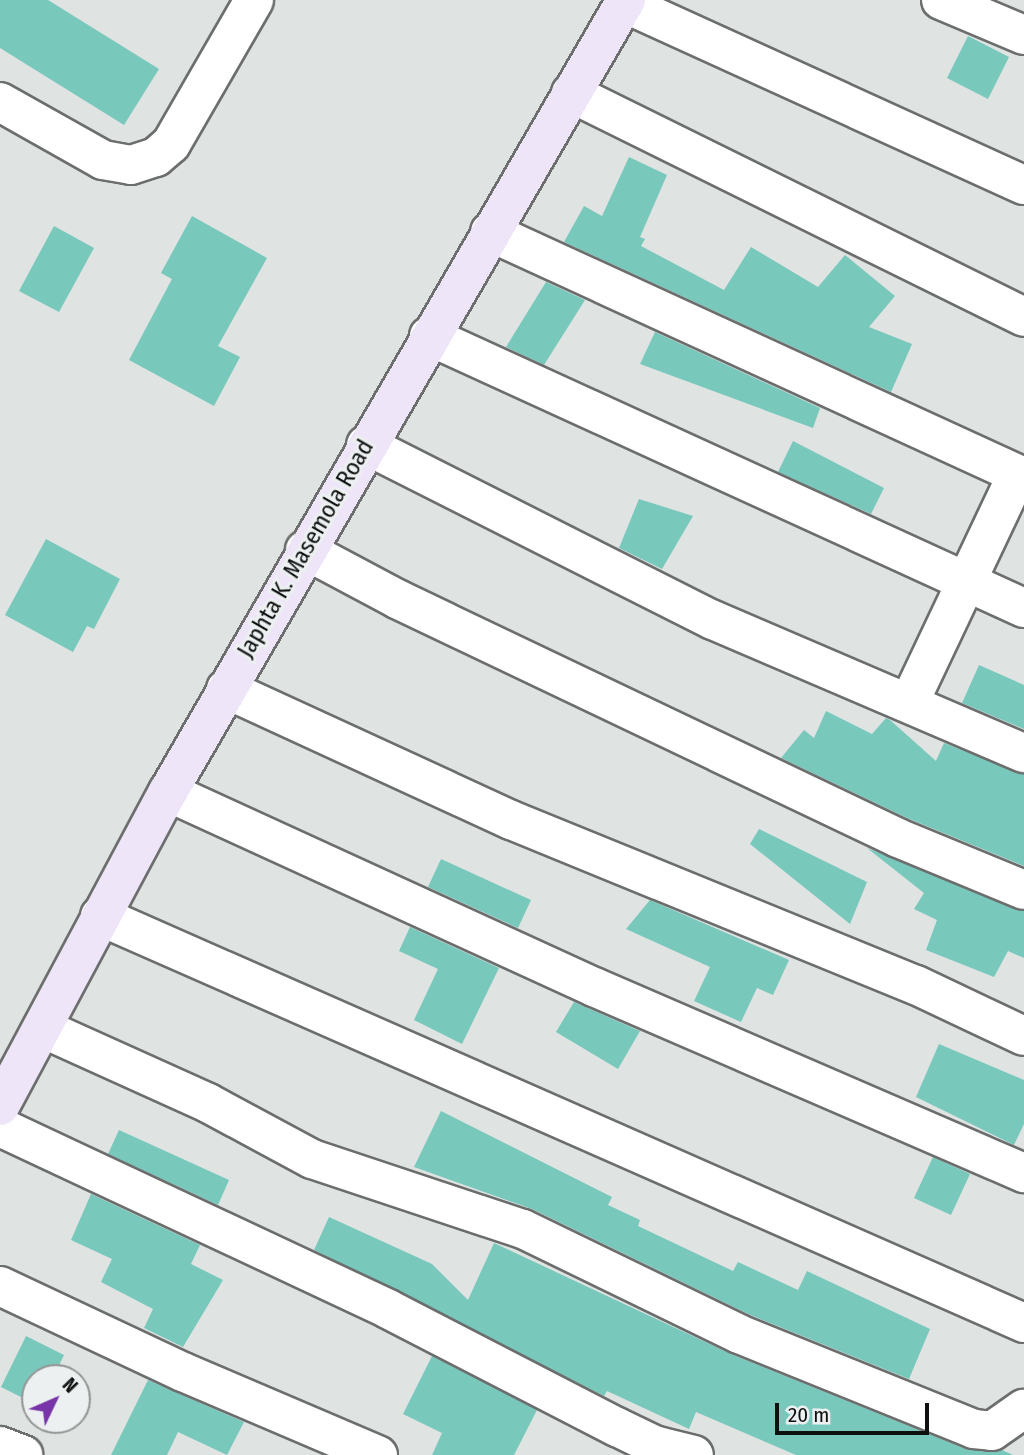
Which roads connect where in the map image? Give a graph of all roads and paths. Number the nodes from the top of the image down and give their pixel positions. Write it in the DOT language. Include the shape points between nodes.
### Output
graph roads {
  1 [pos="254,0"];
  2 [pos="941,0"];
  3 [pos="625,2"];
  4 [pos="1024,35"];
  5 [pos="571,93"];
  6 [pos="0,102"];
  7 [pos="1024,185"];
  8 [pos="490,232"];
  9 [pos="1024,317"];
  10 [pos="429,336"];
  11 [pos="366,445"];
  12 [pos="1021,476"];
  13 [pos="305,550"];
  14 [pos="967,584"];
  15 [pos="1024,608"];
  16 [pos="226,690"];
  17 [pos="910,701"];
  18 [pos="1024,753"];
  19 [pos="168,792"];
  20 [pos="1024,890"];
  21 [pos="100,916"];
  22 [pos="42,1028"];
  23 [pos="1024,1036"];
  24 [pos="0,1106"];
  25 [pos="0,1127"];
  26 [pos="1024,1172"];
  27 [pos="0,1286"];
  28 [pos="1024,1324"];
  29 [pos="1024,1409"];
  30 [pos="0,1446"];
  31 [pos="23,1455"];
  32 [pos="378,1455"];
  33 [pos="694,1455"];
  1 -- 6 [label="street" via="171,144 156,157 131,165 103,160"];
  2 -- 4 [label="street"];
  3 -- 5 [label="main road, Japhta K. Masemola Road"];
  3 -- 7 [label="street"];
  5 -- 8 [label="main road, Japhta K. Masemola Road"];
  5 -- 9 [label="street"];
  8 -- 10 [label="main road, Japhta K. Masemola Road"];
  8 -- 12 [label="street"];
  10 -- 11 [label="main road, Japhta K. Masemola Road"];
  10 -- 14 [label="street"];
  11 -- 13 [label="main road, Japhta K. Masemola Road"];
  11 -- 17 [label="street" via="713,620"];
  12 -- 14 [label="street"];
  13 -- 16 [label="main road, Japhta K. Masemola Road"];
  13 -- 20 [label="street" via="397,599 886,832"];
  14 -- 15 [label="street"];
  14 -- 17 [label="street"];
  16 -- 19 [label="main road, Japhta K. Masemola Road"];
  16 -- 23 [label="street" via="511,820 864,963"];
  17 -- 18 [label="street"];
  19 -- 21 [label="main road, Japhta K. Masemola Road"];
  19 -- 26 [label="street" via="594,987"];
  21 -- 22 [label="main road, Japhta K. Masemola Road"];
  21 -- 28 [label="street"];
  22 -- 24 [label="main road, Japhta K. Masemola Road"];
  22 -- 29 [label="street" via="208,1103 312,1159 523,1229 738,1334 974,1429 992,1431"];
  25 -- 33 [label="street" via="388,1309 642,1439"];
  27 -- 32 [label="street" via="183,1372"];
  30 -- 31 [label="street"];
}
